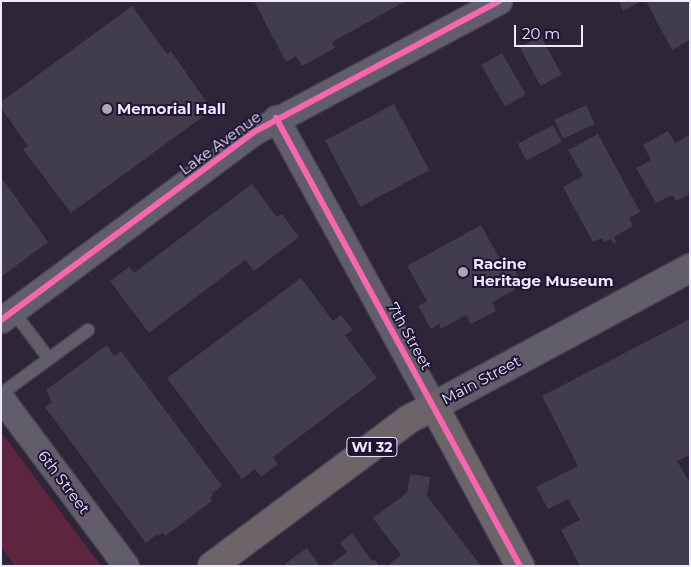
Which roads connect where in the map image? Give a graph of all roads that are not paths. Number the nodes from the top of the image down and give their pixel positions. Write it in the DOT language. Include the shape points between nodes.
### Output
graph roads {
  1 [pos="499,1"];
  2 [pos="276,118"];
  3 [pos="690,268"];
  4 [pos="7,316"];
  5 [pos="88,330"];
  6 [pos="49,359"];
  7 [pos="1,394"];
  8 [pos="1,398"];
  9 [pos="434,406"];
  10 [pos="126,566"];
  11 [pos="212,566"];
  12 [pos="520,566"];
  1 -- 2 [label="street, Lake Avenue"];
  2 -- 4 [label="street, Lake Avenue" via="247,136"];
  2 -- 9 [label="street, 7th Street"];
  3 -- 9 [label="main road, Main Street"];
  4 -- 6 [label="lane"];
  5 -- 6 [label="lane"];
  6 -- 7 [label="lane"];
  8 -- 10 [label="street, 6th Street"];
  9 -- 11 [label="main road, Main Street / WI 32" via="409,418"];
  9 -- 12 [label="main road, 7th Street"];
}
